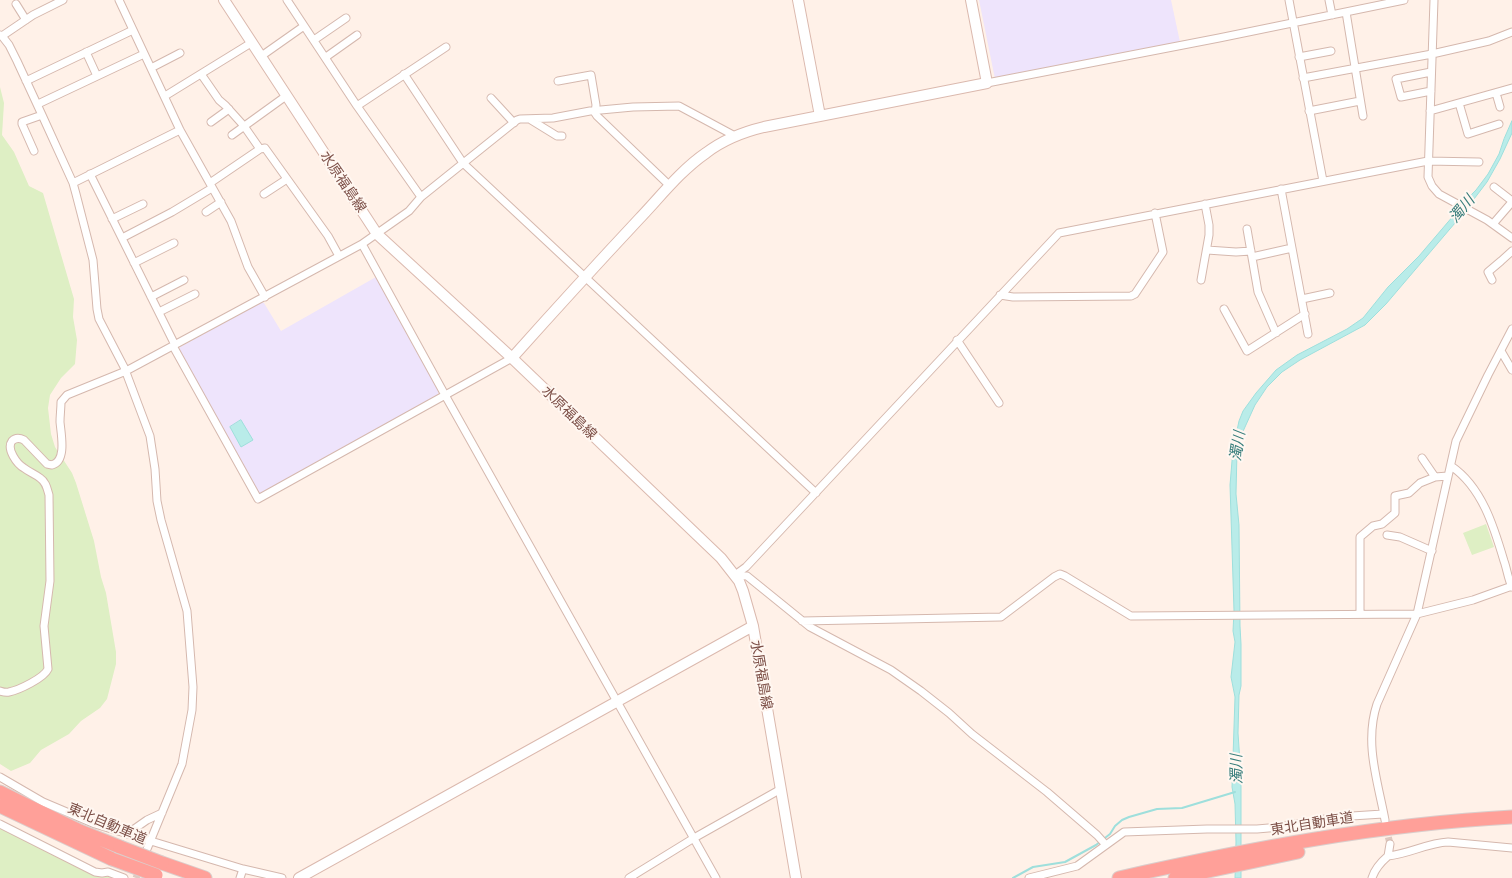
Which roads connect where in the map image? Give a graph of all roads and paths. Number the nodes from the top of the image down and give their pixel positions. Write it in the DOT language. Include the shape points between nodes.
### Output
graph roads {
  1 [pos="63,0"];
  2 [pos="119,0"];
  3 [pos="224,0"];
  4 [pos="288,0"];
  5 [pos="798,0"];
  6 [pos="971,0"];
  7 [pos="1289,0"];
  8 [pos="1329,0"];
  9 [pos="1400,0"];
  10 [pos="1434,0"];
  11 [pos="16,4"];
  12 [pos="1346,12"];
  13 [pos="1332,15"];
  14 [pos="346,18"];
  15 [pos="26,20"];
  16 [pos="1293,23"];
  17 [pos="304,26"];
  18 [pos="133,30"];
  19 [pos="1512,32"];
  20 [pos="1,36"];
  21 [pos="357,36"];
  22 [pos="314,40"];
  23 [pos="251,43"];
  24 [pos="446,47"];
  25 [pos="1331,51"];
  26 [pos="86,52"];
  27 [pos="180,53"];
  28 [pos="144,54"];
  29 [pos="1432,54"];
  30 [pos="260,57"];
  31 [pos="326,57"];
  32 [pos="1299,57"];
  33 [pos="152,68"];
  34 [pos="1355,68"];
  35 [pos="1431,72"];
  36 [pos="201,74"];
  37 [pos="404,74"];
  38 [pos="97,76"];
  39 [pos="1303,78"];
  40 [pos="26,81"];
  41 [pos="558,81"];
  42 [pos="987,83"];
  43 [pos="1512,88"];
  44 [pos="1431,91"];
  45 [pos="1496,93"];
  46 [pos="165,96"];
  47 [pos="286,96"];
  48 [pos="491,98"];
  49 [pos="1360,101"];
  50 [pos="1459,103"];
  51 [pos="38,104"];
  52 [pos="357,106"];
  53 [pos="1500,107"];
  54 [pos="229,108"];
  55 [pos="595,111"];
  56 [pos="1310,111"];
  57 [pos="1430,111"];
  58 [pos="42,115"];
  59 [pos="820,116"];
  60 [pos="1363,116"];
  61 [pos="531,119"];
  62 [pos="211,122"];
  63 [pos="514,123"];
  64 [pos="1499,124"];
  65 [pos="244,126"];
  66 [pos="180,130"];
  67 [pos="232,135"];
  68 [pos="562,136"];
  69 [pos="735,136"];
  70 [pos="260,149"];
  71 [pos="34,151"];
  72 [pos="1428,161"];
  73 [pos="1479,162"];
  74 [pos="463,163"];
  75 [pos="90,174"];
  76 [pos="287,179"];
  77 [pos="1323,181"];
  78 [pos="73,183"];
  79 [pos="211,185"];
  80 [pos="670,186"];
  81 [pos="1494,187"];
  82 [pos="1282,189"];
  83 [pos="264,194"];
  84 [pos="421,197"];
  85 [pos="221,202"];
  86 [pos="1512,202"];
  87 [pos="143,204"];
  88 [pos="1205,204"];
  89 [pos="206,212"];
  90 [pos="1155,214"];
  91 [pos="112,219"];
  92 [pos="1493,224"];
  93 [pos="1247,230"];
  94 [pos="378,234"];
  95 [pos="122,238"];
  96 [pos="1512,238"];
  97 [pos="174,243"];
  98 [pos="362,244"];
  99 [pos="1292,248"];
  100 [pos="1207,250"];
  101 [pos="1512,251"];
  102 [pos="1252,254"];
  103 [pos="339,256"];
  104 [pos="134,263"];
  105 [pos="584,277"];
  106 [pos="184,280"];
  107 [pos="1201,280"];
  108 [pos="1492,280"];
  109 [pos="1330,293"];
  110 [pos="195,294"];
  111 [pos="1000,295"];
  112 [pos="151,297"];
  113 [pos="265,297"];
  114 [pos="1302,299"];
  115 [pos="1224,310"];
  116 [pos="158,312"];
  117 [pos="1304,314"];
  118 [pos="1512,329"];
  119 [pos="1276,333"];
  120 [pos="1308,334"];
  121 [pos="957,340"];
  122 [pos="174,345"];
  123 [pos="1501,351"];
  124 [pos="512,358"];
  125 [pos="1512,370"];
  126 [pos="126,371"];
  127 [pos="445,395"];
  128 [pos="999,403"];
  129 [pos="1422,458"];
  130 [pos="1451,466"];
  131 [pos="1448,476"];
  132 [pos="1435,477"];
  133 [pos="816,493"];
  134 [pos="1387,536"];
  135 [pos="1432,551"];
  136 [pos="735,575"];
  137 [pos="1512,586"];
  138 [pos="1360,614"];
  139 [pos="1417,614"];
  140 [pos="802,621"];
  141 [pos="753,626"];
  142 [pos="0,691"];
  143 [pos="616,701"];
  144 [pos="0,776"];
  145 [pos="781,789"];
  146 [pos="0,792"];
  147 [pos="0,806"];
  148 [pos="162,813"];
  149 [pos="1512,817"];
  150 [pos="0,824"];
  151 [pos="1512,826"];
  152 [pos="128,834"];
  153 [pos="694,838"];
  154 [pos="151,841"];
  155 [pos="1390,844"];
  156 [pos="1106,845"];
  157 [pos="1512,848"];
  158 [pos="147,849"];
  159 [pos="1249,856"];
  160 [pos="1388,856"];
  161 [pos="243,869"];
  162 [pos="1174,872"];
  163 [pos="160,877"];
  164 [pos="124,878"];
  165 [pos="205,878"];
  166 [pos="240,878"];
  167 [pos="282,878"];
  168 [pos="299,878"];
  169 [pos="629,878"];
  170 [pos="716,878"];
  171 [pos="796,878"];
  172 [pos="1029,878"];
  173 [pos="1119,878"];
  174 [pos="1372,878"];
  1 -- 15 [label="street"];
  2 -- 18 [label="street"];
  3 -- 23 [label="street, 水原福島線"];
  4 -- 17 [label="street"];
  5 -- 59 [label="street"];
  6 -- 42 [label="street"];
  7 -- 16 [label="street"];
  8 -- 13 [label="street"];
  9 -- 12 [label="street"];
  10 -- 29 [label="street"];
  11 -- 15 [label="street"];
  12 -- 13 [label="street"];
  12 -- 34 [label="street"];
  13 -- 16 [label="street"];
  14 -- 22 [label="street"];
  15 -- 20 [label="street"];
  16 -- 32 [label="street"];
  16 -- 42 [label="street"];
  17 -- 22 [label="street"];
  17 -- 30 [label="street"];
  18 -- 26 [label="street"];
  18 -- 28 [label="street"];
  19 -- 29 [label="street" via="1489,41"];
  20 -- 40 [label="street" via="9,45"];
  21 -- 31 [label="street"];
  22 -- 31 [label="street"];
  23 -- 30 [label="street, 水原福島線"];
  23 -- 36 [label="street"];
  24 -- 37 [label="street"];
  25 -- 32 [label="street"];
  26 -- 38 [label="street"];
  26 -- 40 [label="street"];
  27 -- 33 [label="street"];
  28 -- 33 [label="street"];
  28 -- 38 [label="street"];
  29 -- 34 [label="street"];
  29 -- 35 [label="street"];
  30 -- 47 [label="street, 水原福島線"];
  31 -- 52 [label="street"];
  32 -- 39 [label="street"];
  33 -- 46 [label="street"];
  34 -- 39 [label="street"];
  34 -- 49 [label="street"];
  35 -- 44 [label="street"];
  35 -- 44 [label="street" via="1396,79 1401,97"];
  36 -- 46 [label="street"];
  36 -- 54 [label="street" via="219,100"];
  37 -- 52 [label="street"];
  37 -- 74 [label="street"];
  38 -- 51 [label="street"];
  39 -- 56 [label="street"];
  40 -- 51 [label="street"];
  41 -- 55 [label="street" via="591,75"];
  42 -- 59 [label="street"];
  43 -- 45 [label="street"];
  44 -- 57 [label="street"];
  45 -- 50 [label="street"];
  45 -- 53 [label="street"];
  46 -- 66 [label="street"];
  47 -- 65 [label="street"];
  47 -- 94 [label="street, 水原福島線"];
  48 -- 63 [label="street"];
  49 -- 56 [label="street"];
  49 -- 60 [label="street"];
  50 -- 57 [label="street"];
  50 -- 64 [label="street" via="1468,134"];
  51 -- 58 [label="street"];
  52 -- 84 [label="street"];
  54 -- 62 [label="street"];
  54 -- 65 [label="street"];
  55 -- 61 [label="street"];
  55 -- 69 [label="street" via="679,106"];
  55 -- 80 [label="street" via="597,116"];
  56 -- 77 [label="street"];
  57 -- 72 [label="street"];
  58 -- 71 [label="street" via="22,122"];
  58 -- 78 [label="street"];
  59 -- 69 [label="street" via="764,127"];
  61 -- 63 [label="street" via="520,119"];
  61 -- 68 [label="street" via="557,136"];
  63 -- 74 [label="street"];
  65 -- 67 [label="street"];
  65 -- 70 [label="street"];
  66 -- 75 [label="street"];
  66 -- 79 [label="street"];
  69 -- 80 [label="street" via="705,153"];
  70 -- 76 [label="street" via="265,148"];
  70 -- 79 [label="street"];
  72 -- 73 [label="street"];
  72 -- 77 [label="street"];
  72 -- 92 [label="street" via="1428,177 1439,194"];
  74 -- 84 [label="street"];
  74 -- 105 [label="street"];
  75 -- 78 [label="street"];
  75 -- 91 [label="street"];
  76 -- 83 [label="street"];
  76 -- 103 [label="street" via="328,236"];
  77 -- 82 [label="street"];
  78 -- 126 [label="street" via="93,260 99,319"];
  79 -- 85 [label="street"];
  79 -- 95 [label="street" via="172,212"];
  80 -- 105 [label="street"];
  81 -- 86 [label="street"];
  82 -- 88 [label="street"];
  82 -- 99 [label="street"];
  84 -- 94 [label="street" via="409,211 381,229"];
  85 -- 89 [label="street"];
  85 -- 113 [label="street" via="248,267"];
  86 -- 92 [label="street"];
  87 -- 91 [label="street"];
  88 -- 90 [label="street"];
  88 -- 100 [label="street" via="1209,224"];
  90 -- 111 [label="street" via="1059,233"];
  90 -- 111 [label="street" via="1162,252 1135,294 1042,297"];
  91 -- 95 [label="street"];
  92 -- 96 [label="street"];
  93 -- 102 [label="street"];
  94 -- 98 [label="street"];
  94 -- 124 [label="street, 水原福島線"];
  95 -- 104 [label="street"];
  97 -- 104 [label="street"];
  98 -- 103 [label="street"];
  98 -- 127 [label="street"];
  99 -- 102 [label="street"];
  99 -- 114 [label="street"];
  100 -- 102 [label="street"];
  100 -- 107 [label="street"];
  101 -- 108 [label="street" via="1488,272"];
  102 -- 119 [label="street" via="1260,298"];
  103 -- 113 [label="street"];
  104 -- 112 [label="street"];
  105 -- 124 [label="street"];
  105 -- 133 [label="street"];
  106 -- 112 [label="street"];
  109 -- 114 [label="street"];
  110 -- 116 [label="street"];
  111 -- 121 [label="street"];
  112 -- 116 [label="street"];
  113 -- 122 [label="street"];
  114 -- 117 [label="street"];
  115 -- 119 [label="street" via="1247,351"];
  116 -- 122 [label="street"];
  117 -- 119 [label="street"];
  117 -- 120 [label="street"];
  118 -- 123 [label="street"];
  121 -- 128 [label="street"];
  121 -- 133 [label="street"];
  122 -- 126 [label="street"];
  122 -- 127 [label="street" via="258,499"];
  123 -- 125 [label="street"];
  123 -- 130 [label="street" via="1456,441"];
  124 -- 127 [label="street"];
  124 -- 136 [label="street, 水原福島線" via="721,558"];
  126 -- 142 [label="street" via="63,398 60,411 62,448 55,464 47,464 24,440 15,439 10,444 15,458 23,468 40,478 47,486 49,495 50,581 44,626 48,669 42,676 18,689 8,693"];
  126 -- 148 [label="street" via="150,436 161,520 187,611 193,687 192,710 182,764"];
  127 -- 143 [label="street"];
  129 -- 132 [label="street"];
  130 -- 131 [label="street"];
  130 -- 137 [label="street" via="1463,475 1475,490 1486,510"];
  131 -- 132 [label="street"];
  131 -- 135 [label="street"];
  132 -- 138 [label="street" via="1420,483 1409,493 1395,496 1395,513 1360,537"];
  133 -- 136 [label="street" via="746,567"];
  134 -- 135 [label="street" via="1400,538"];
  135 -- 139 [label="street"];
  136 -- 140 [label="street" via="747,576"];
  136 -- 141 [label="street, 水原福島線" via="743,591"];
  137 -- 139 [label="street" via="1473,600"];
  138 -- 139 [label="street"];
  138 -- 140 [label="street" via="1131,616 1060,574 1001,617"];
  139 -- 156 [label="street" via="1373,717 1371,740 1374,768 1384,817 1336,817 1280,827 1246,829 1124,832"];
  140 -- 156 [label="street" via="891,670 921,691 1048,792 1097,834"];
  141 -- 143 [label="street"];
  141 -- 145 [label="street, 水原福島線"];
  143 -- 153 [label="street"];
  143 -- 168 [label="street"];
  144 -- 152 [label="street" via="51,807"];
  145 -- 153 [label="street"];
  145 -- 171 [label="street, 水原福島線"];
  146 -- 165 [label="highway, 東北自動車道, bridge" via="80,831"];
  147 -- 163 [label="highway, 東北自動車道, bridge" via="112,859"];
  148 -- 152 [label="street" via="146,820"];
  148 -- 154 [label="street"];
  149 -- 159 [label="highway, 東北自動車道" via="1469,819 1353,834"];
  150 -- 164 [label="street" via="95,872 108,872"];
  151 -- 159 [label="highway, 東北自動車道" via="1406,834"];
  152 -- 154 [label="street"];
  153 -- 169 [label="street"];
  153 -- 170 [label="street"];
  154 -- 158 [label="street"];
  154 -- 161 [label="street"];
  155 -- 160 [label="street"];
  156 -- 172 [label="street" via="1077,866"];
  157 -- 160 [label="street" via="1439,843"];
  159 -- 162 [label="highway, 東北自動車道"];
  160 -- 174 [label="street" via="1380,863"];
  161 -- 166 [label="street"];
  161 -- 167 [label="street"];
  162 -- 173 [label="highway, 東北自動車道"];
}
